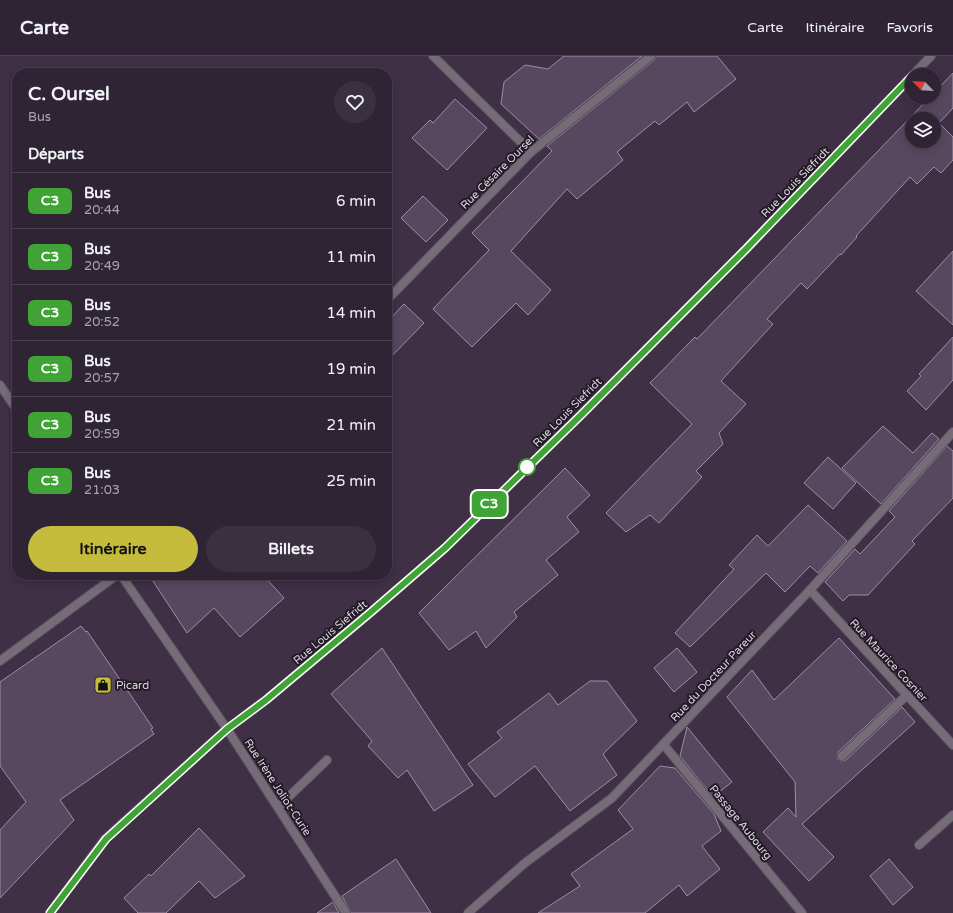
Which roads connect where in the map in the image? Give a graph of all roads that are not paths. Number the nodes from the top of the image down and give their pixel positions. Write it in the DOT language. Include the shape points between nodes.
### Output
graph roads {
  1 [pos="433,56"];
  2 [pos="651,56"];
  3 [pos="931,56"];
  4 [pos="919,68"];
  5 [pos="905,82"];
  6 [pos="531,152"];
  7 [pos="392,295"];
  8 [pos="0,385"];
  9 [pos="12,403"];
  10 [pos="953,432"];
  11 [pos="110,580"];
  12 [pos="124,580"];
  13 [pos="810,590"];
  14 [pos="0,661"];
  15 [pos="907,695"];
  16 [pos="227,729"];
  17 [pos="953,744"];
  18 [pos="664,745"];
  19 [pos="842,756"];
  20 [pos="327,760"];
  21 [pos="278,807"];
  22 [pos="953,816"];
  23 [pos="919,845"];
  24 [pos="50,913"];
  25 [pos="346,913"];
  26 [pos="468,913"];
  27 [pos="802,913"];
  1 -- 6 [label="street"];
  2 -- 6 [label="street, Rue Césaire Oursel"];
  3 -- 4 [label="street, Rue Louis Siefridt"];
  5 -- 16 [label="street, Rue Louis Siefridt" via="747,248 445,548 266,700"];
  6 -- 7 [label="street, Rue Césaire Oursel"];
  8 -- 9 [label="street"];
  10 -- 13 [label="street, Rue du Docteur Pareur"];
  11 -- 14 [label="street"];
  12 -- 16 [label="street, Rue Irène Joliot-Curie"];
  13 -- 15 [label="street, Rue Maurice Cosnier"];
  13 -- 18 [label="street, Rue du Docteur Pareur"];
  15 -- 17 [label="street, Rue Maurice Cosnier"];
  15 -- 19 [label="street"];
  16 -- 21 [label="street, Rue Irène Joliot-Curie"];
  16 -- 24 [label="street, Rue Louis Siefridt" via="106,839"];
  18 -- 26 [label="street, Rue du Docteur Pareur" via="612,798 525,863"];
  18 -- 27 [label="street, Passage Aubourg"];
  20 -- 21 [label="street"];
  21 -- 25 [label="street, Rue Irène Joliot-Curie"];
  22 -- 23 [label="street"];
}
